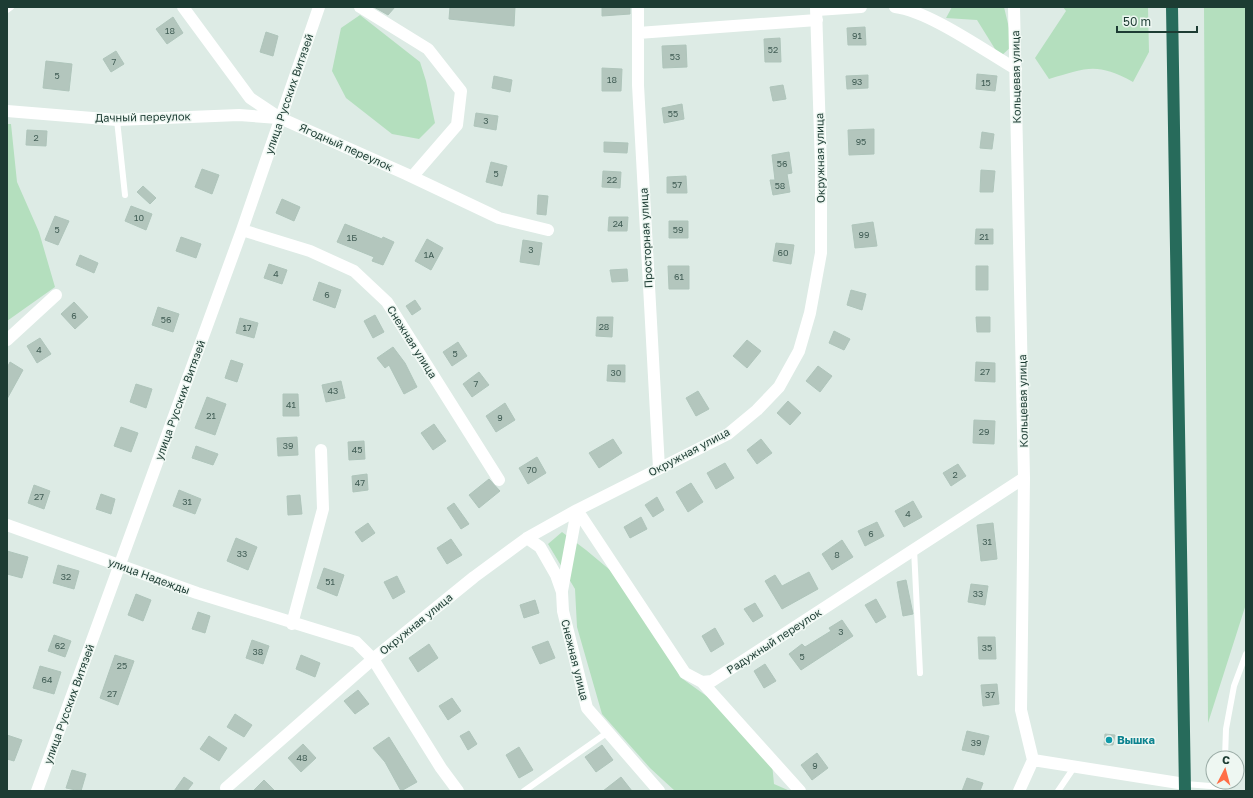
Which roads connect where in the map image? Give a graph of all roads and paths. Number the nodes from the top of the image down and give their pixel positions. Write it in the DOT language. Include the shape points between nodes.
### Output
graph roads {
  1 [pos="11,7"];
  2 [pos="183,7"];
  3 [pos="320,7"];
  4 [pos="360,7"];
  5 [pos="638,7"];
  6 [pos="861,7"];
  7 [pos="895,7"];
  8 [pos="1014,7"];
  9 [pos="1172,7"];
  10 [pos="7,10"];
  11 [pos="817,12"];
  12 [pos="638,33"];
  13 [pos="1016,69"];
  14 [pos="7,111"];
  15 [pos="280,118"];
  16 [pos="117,120"];
  17 [pos="412,177"];
  18 [pos="125,195"];
  19 [pos="242,230"];
  20 [pos="548,230"];
  21 [pos="56,295"];
  22 [pos="7,340"];
  23 [pos="321,450"];
  24 [pos="659,468"];
  25 [pos="1024,478"];
  26 [pos="499,480"];
  27 [pos="577,510"];
  28 [pos="7,525"];
  29 [pos="527,538"];
  30 [pos="914,549"];
  31 [pos="120,565"];
  32 [pos="562,592"];
  33 [pos="292,624"];
  34 [pos="1246,654"];
  35 [pos="373,659"];
  36 [pos="920,673"];
  37 [pos="702,682"];
  38 [pos="608,732"];
  39 [pos="1225,750"];
  40 [pos="1033,760"];
  41 [pos="1075,766"];
  42 [pos="1205,787"];
  43 [pos="226,788"];
  44 [pos="1185,788"];
  45 [pos="37,791"];
  46 [pos="458,791"];
  47 [pos="524,791"];
  48 [pos="659,791"];
  49 [pos="800,791"];
  50 [pos="1019,791"];
  51 [pos="1058,791"];
  1 -- 10 [label="lane"];
  2 -- 15 [label="street" via="250,98"];
  3 -- 15 [label="street, улица Русских Витязей"];
  4 -- 17 [label="street" via="428,49 461,91 457,125"];
  5 -- 12 [label="street, Просторная улица"];
  6 -- 11 [label="street"];
  7 -- 13 [label="street" via="905,8 939,23"];
  8 -- 13 [label="street, Кольцевая улица"];
  9 -- 44 [label="highway"];
  11 -- 12 [label="street"];
  11 -- 24 [label="street, Окружная улица" via="821,253 810,313 799,351 779,387 757,410 728,434"];
  12 -- 24 [label="street, Просторная улица" via="638,85"];
  13 -- 25 [label="street, Кольцевая улица"];
  14 -- 16 [label="street, Дачный переулок"];
  15 -- 16 [label="street, Дачный переулок" via="239,114"];
  15 -- 17 [label="street, Ягодный переулок"];
  15 -- 19 [label="street, улица Русских Витязей"];
  16 -- 18 [label="lane"];
  17 -- 20 [label="street, Ягодный переулок" via="499,218"];
  19 -- 26 [label="street, Снежная улица" via="310,251 354,271 387,302"];
  19 -- 31 [label="street, улица Русских Витязей"];
  21 -- 22 [label="street"];
  23 -- 33 [label="street" via="323,509"];
  24 -- 27 [label="street, Окружная улица"];
  25 -- 30 [label="street, Радужный переулок"];
  25 -- 40 [label="street, Кольцевая улица" via="1021,710"];
  27 -- 29 [label="street, Окружная улица"];
  27 -- 32 [label="street"];
  27 -- 37 [label="street" via="685,673"];
  28 -- 31 [label="street, улица Надежды"];
  29 -- 32 [label="street, Снежная улица" via="540,546"];
  29 -- 35 [label="street, Окружная улица" via="474,577"];
  30 -- 36 [label="lane"];
  30 -- 37 [label="street, Радужный переулок" via="712,681"];
  31 -- 33 [label="street, улица Надежды"];
  31 -- 45 [label="street, улица Русских Витязей"];
  32 -- 38 [label="street, Снежная улица" via="563,611 587,708"];
  33 -- 35 [label="street, улица Надежды" via="356,642"];
  34 -- 39 [label="lane" via="1234,686 1226,729"];
  35 -- 43 [label="street"];
  35 -- 46 [label="street, улица Надежды"];
  37 -- 49 [label="street"];
  38 -- 47 [label="lane"];
  38 -- 48 [label="street, Снежная улица"];
  40 -- 41 [label="street"];
  40 -- 50 [label="street"];
  41 -- 44 [label="street"];
  41 -- 51 [label="lane"];
  42 -- 44 [label="lane"];
}
